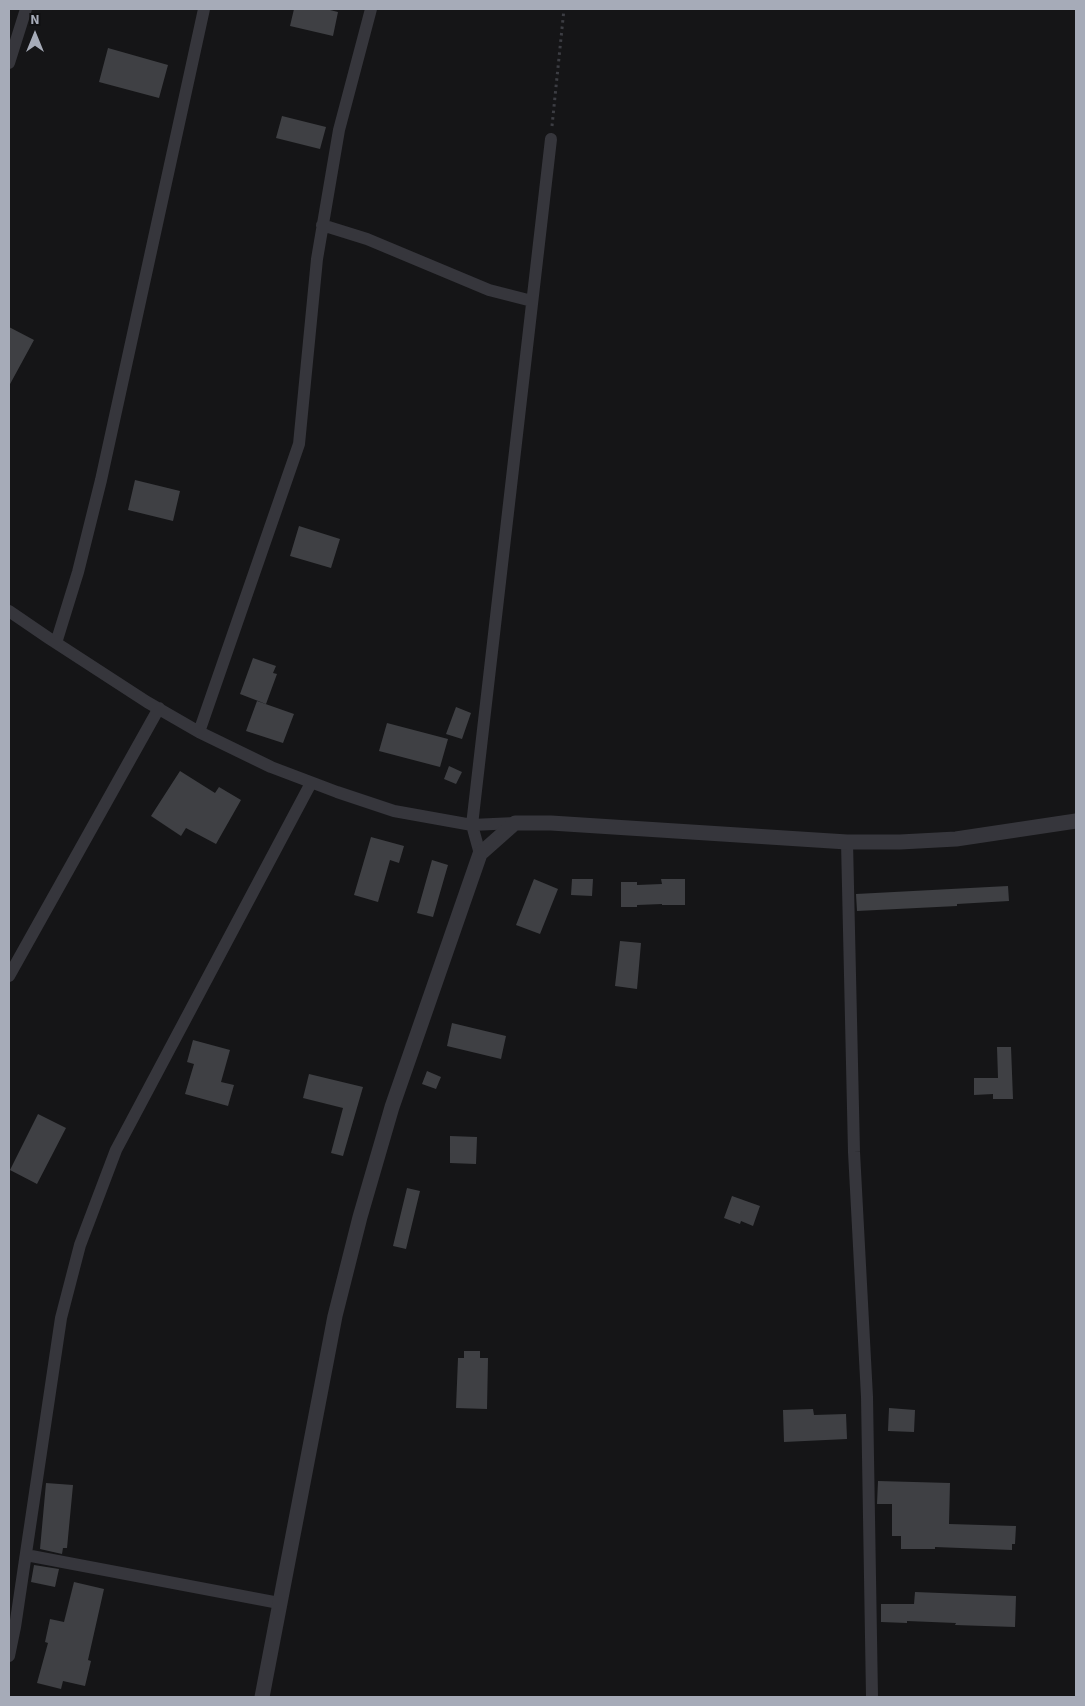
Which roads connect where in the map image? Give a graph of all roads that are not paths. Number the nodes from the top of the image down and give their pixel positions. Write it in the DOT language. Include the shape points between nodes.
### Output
graph roads {
  1 [pos="26,9"];
  2 [pos="204,9"];
  3 [pos="371,9"];
  4 [pos="9,63"];
  5 [pos="551,139"];
  6 [pos="322,225"];
  7 [pos="532,301"];
  8 [pos="9,611"];
  9 [pos="56,643"];
  10 [pos="159,708"];
  11 [pos="199,732"];
  12 [pos="311,782"];
  13 [pos="1076,821"];
  14 [pos="515,823"];
  15 [pos="472,825"];
  16 [pos="847,842"];
  17 [pos="480,854"];
  18 [pos="9,976"];
  19 [pos="26,1555"];
  20 [pos="279,1603"];
  21 [pos="9,1656"];
  22 [pos="262,1697"];
  23 [pos="872,1697"];
  1 -- 4 [label="street"];
  2 -- 9 [label="street" via="101,480"];
  3 -- 6 [label="street" via="339,130"];
  5 -- 7 [label="street"];
  6 -- 7 [label="street" via="367,239 489,290"];
  6 -- 11 [label="street" via="300,444"];
  7 -- 15 [label="street"];
  8 -- 9 [label="street"];
  9 -- 10 [label="street"];
  10 -- 11 [label="street"];
  10 -- 18 [label="street"];
  11 -- 12 [label="street" via="271,767"];
  12 -- 15 [label="street" via="394,811"];
  12 -- 19 [label="street" via="116,1150 80,1245 62,1318"];
  13 -- 16 [label="street" via="956,839"];
  14 -- 15 [label="street"];
  14 -- 16 [label="street"];
  14 -- 17 [label="street"];
  15 -- 17 [label="street"];
  16 -- 23 [label="street" via="854,1152 867,1397"];
  17 -- 20 [label="street" via="392,1107 360,1217 335,1316"];
  19 -- 20 [label="street"];
  19 -- 21 [label="street"];
  20 -- 22 [label="street"];
}
